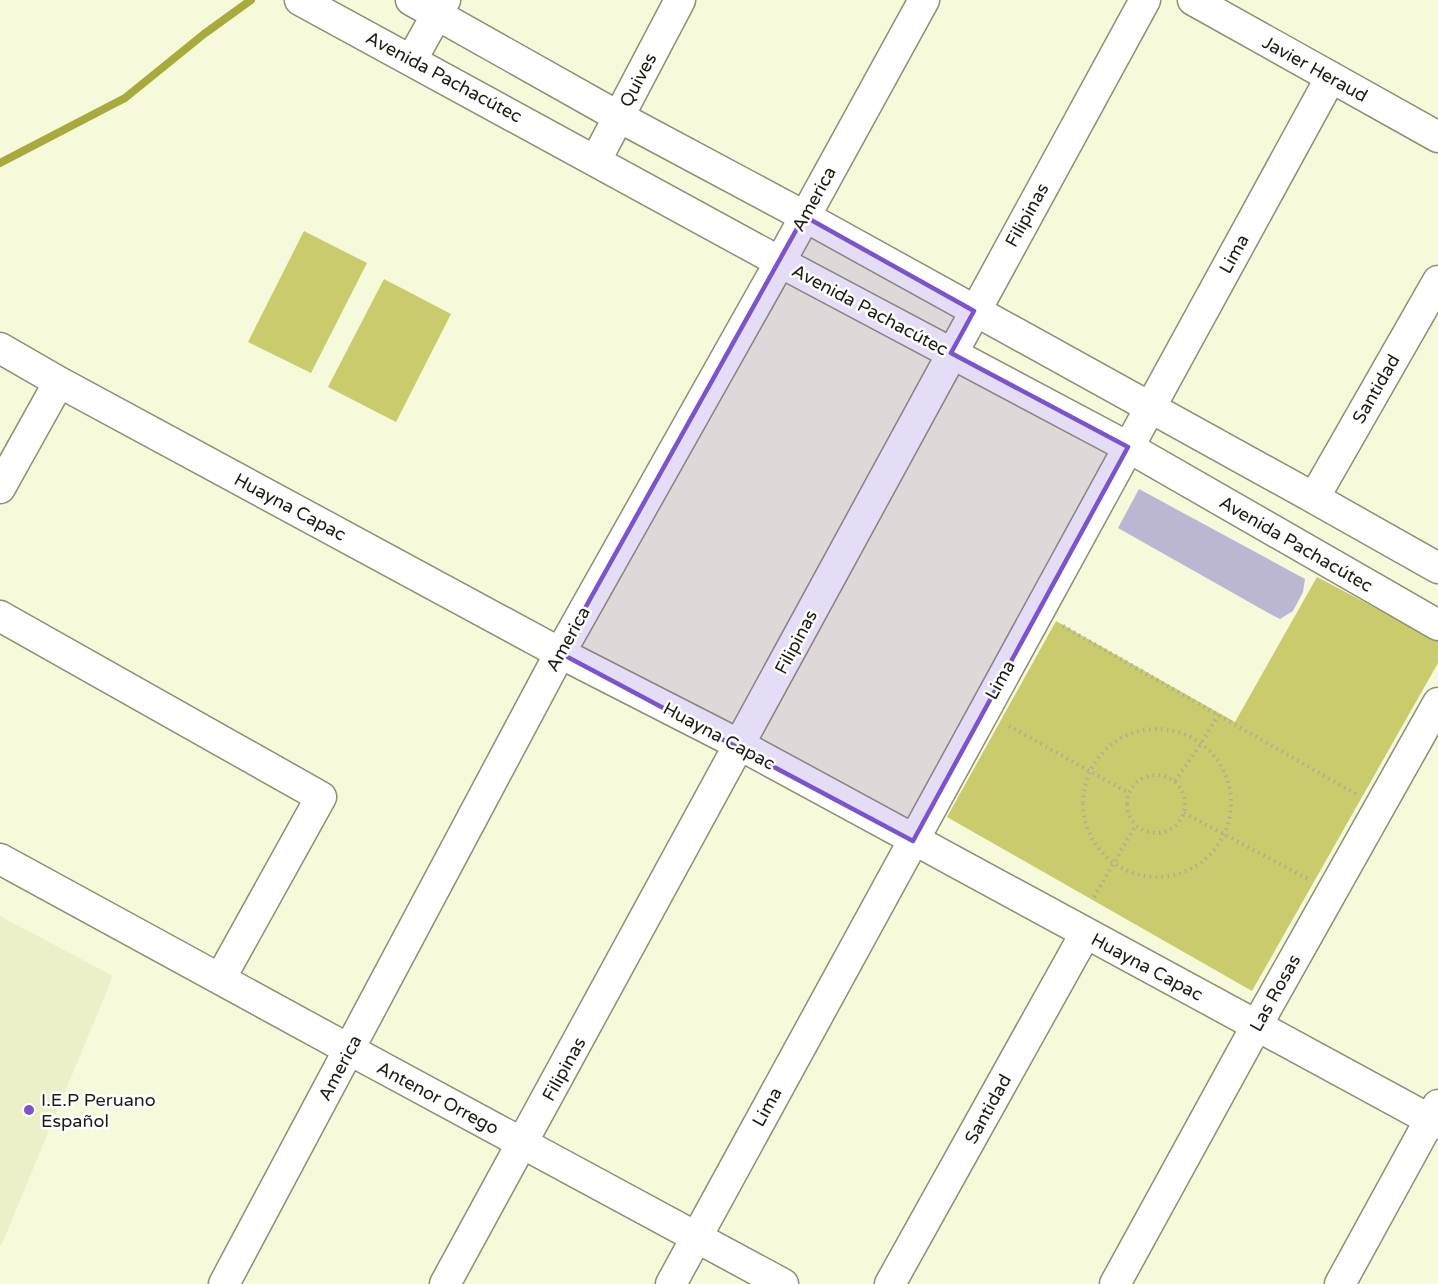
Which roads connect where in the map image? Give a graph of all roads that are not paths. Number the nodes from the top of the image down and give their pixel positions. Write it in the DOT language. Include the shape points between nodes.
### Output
graph roads {
  1 [pos="411,0"];
  2 [pos="680,0"];
  3 [pos="924,0"];
  4 [pos="1145,0"];
  5 [pos="1193,0"];
  6 [pos="302,1"];
  7 [pos="441,7"];
  8 [pos="412,59"];
  9 [pos="1331,77"];
  10 [pos="619,117"];
  11 [pos="1438,138"];
  12 [pos="596,160"];
  13 [pos="804,216"];
  14 [pos="780,262"];
  15 [pos="1438,281"];
  16 [pos="974,311"];
  17 [pos="0,348"];
  18 [pos="951,353"];
  19 [pos="59,382"];
  20 [pos="1149,408"];
  21 [pos="1128,447"];
  22 [pos="0,488"];
  23 [pos="1314,498"];
  24 [pos="1438,568"];
  25 [pos="0,616"];
  26 [pos="1438,625"];
  27 [pos="560,653"];
  28 [pos="1438,703"];
  29 [pos="740,746"];
  30 [pos="913,841"];
  31 [pos="0,858"];
  32 [pos="1085,934"];
  33 [pos="220,979"];
  34 [pos="1257,1025"];
  35 [pos="350,1050"];
  36 [pos="1435,1116"];
  37 [pos="523,1144"];
  38 [pos="696,1237"];
  39 [pos="224,1284"];
  40 [pos="445,1284"];
  41 [pos="670,1284"];
  42 [pos="783,1284"];
  43 [pos="890,1284"];
  44 [pos="1115,1284"];
  45 [pos="1340,1284"];
  1 -- 7 [label="street"];
  2 -- 10 [label="street, Quives"];
  3 -- 13 [label="street, America"];
  4 -- 16 [label="street, Filipinas"];
  5 -- 9 [label="street, Javier Heraud"];
  6 -- 8 [label="street, Avenida Pachacútec"];
  7 -- 8 [label="street"];
  7 -- 10 [label="street"];
  8 -- 12 [label="street, Avenida Pachacútec"];
  9 -- 11 [label="street, Javier Heraud"];
  9 -- 20 [label="street, Lima"];
  10 -- 12 [label="street, Quives"];
  10 -- 13 [label="street"];
  12 -- 14 [label="street, Avenida Pachacútec"];
  13 -- 14 [label="street, America"];
  13 -- 16 [label="street"];
  14 -- 18 [label="street, Avenida Pachacútec"];
  14 -- 27 [label="street, America"];
  15 -- 23 [label="street, Santidad"];
  16 -- 18 [label="street, Filipinas"];
  16 -- 20 [label="street"];
  17 -- 19 [label="street, Huayna Capac"];
  18 -- 21 [label="street, Avenida Pachacútec"];
  18 -- 29 [label="street, Filipinas"];
  19 -- 22 [label="street"];
  19 -- 27 [label="street, Huayna Capac"];
  20 -- 21 [label="street, Lima"];
  20 -- 23 [label="street"];
  21 -- 26 [label="street, Avenida Pachacútec"];
  21 -- 30 [label="street, Lima"];
  23 -- 24 [label="street"];
  25 -- 33 [label="street" via="321,796"];
  27 -- 29 [label="street, Huayna Capac"];
  27 -- 35 [label="street, America"];
  28 -- 34 [label="street, Las Rosas"];
  29 -- 30 [label="street, Huayna Capac"];
  29 -- 37 [label="street, Filipinas"];
  30 -- 32 [label="street, Huayna Capac"];
  30 -- 38 [label="street, Lima"];
  31 -- 33 [label="street, Antenor Orrego"];
  32 -- 34 [label="street, Huayna Capac"];
  32 -- 43 [label="street, Santidad"];
  33 -- 35 [label="street, Antenor Orrego"];
  34 -- 36 [label="street, Huayna Capac"];
  34 -- 44 [label="street, Las Rosas"];
  35 -- 37 [label="street, Antenor Orrego"];
  35 -- 39 [label="street, America"];
  36 -- 45 [label="street"];
  37 -- 38 [label="street, Antenor Orrego"];
  37 -- 40 [label="street, Filipinas"];
  38 -- 41 [label="street, Lima"];
  38 -- 42 [label="street, Antenor Orrego"];
}
